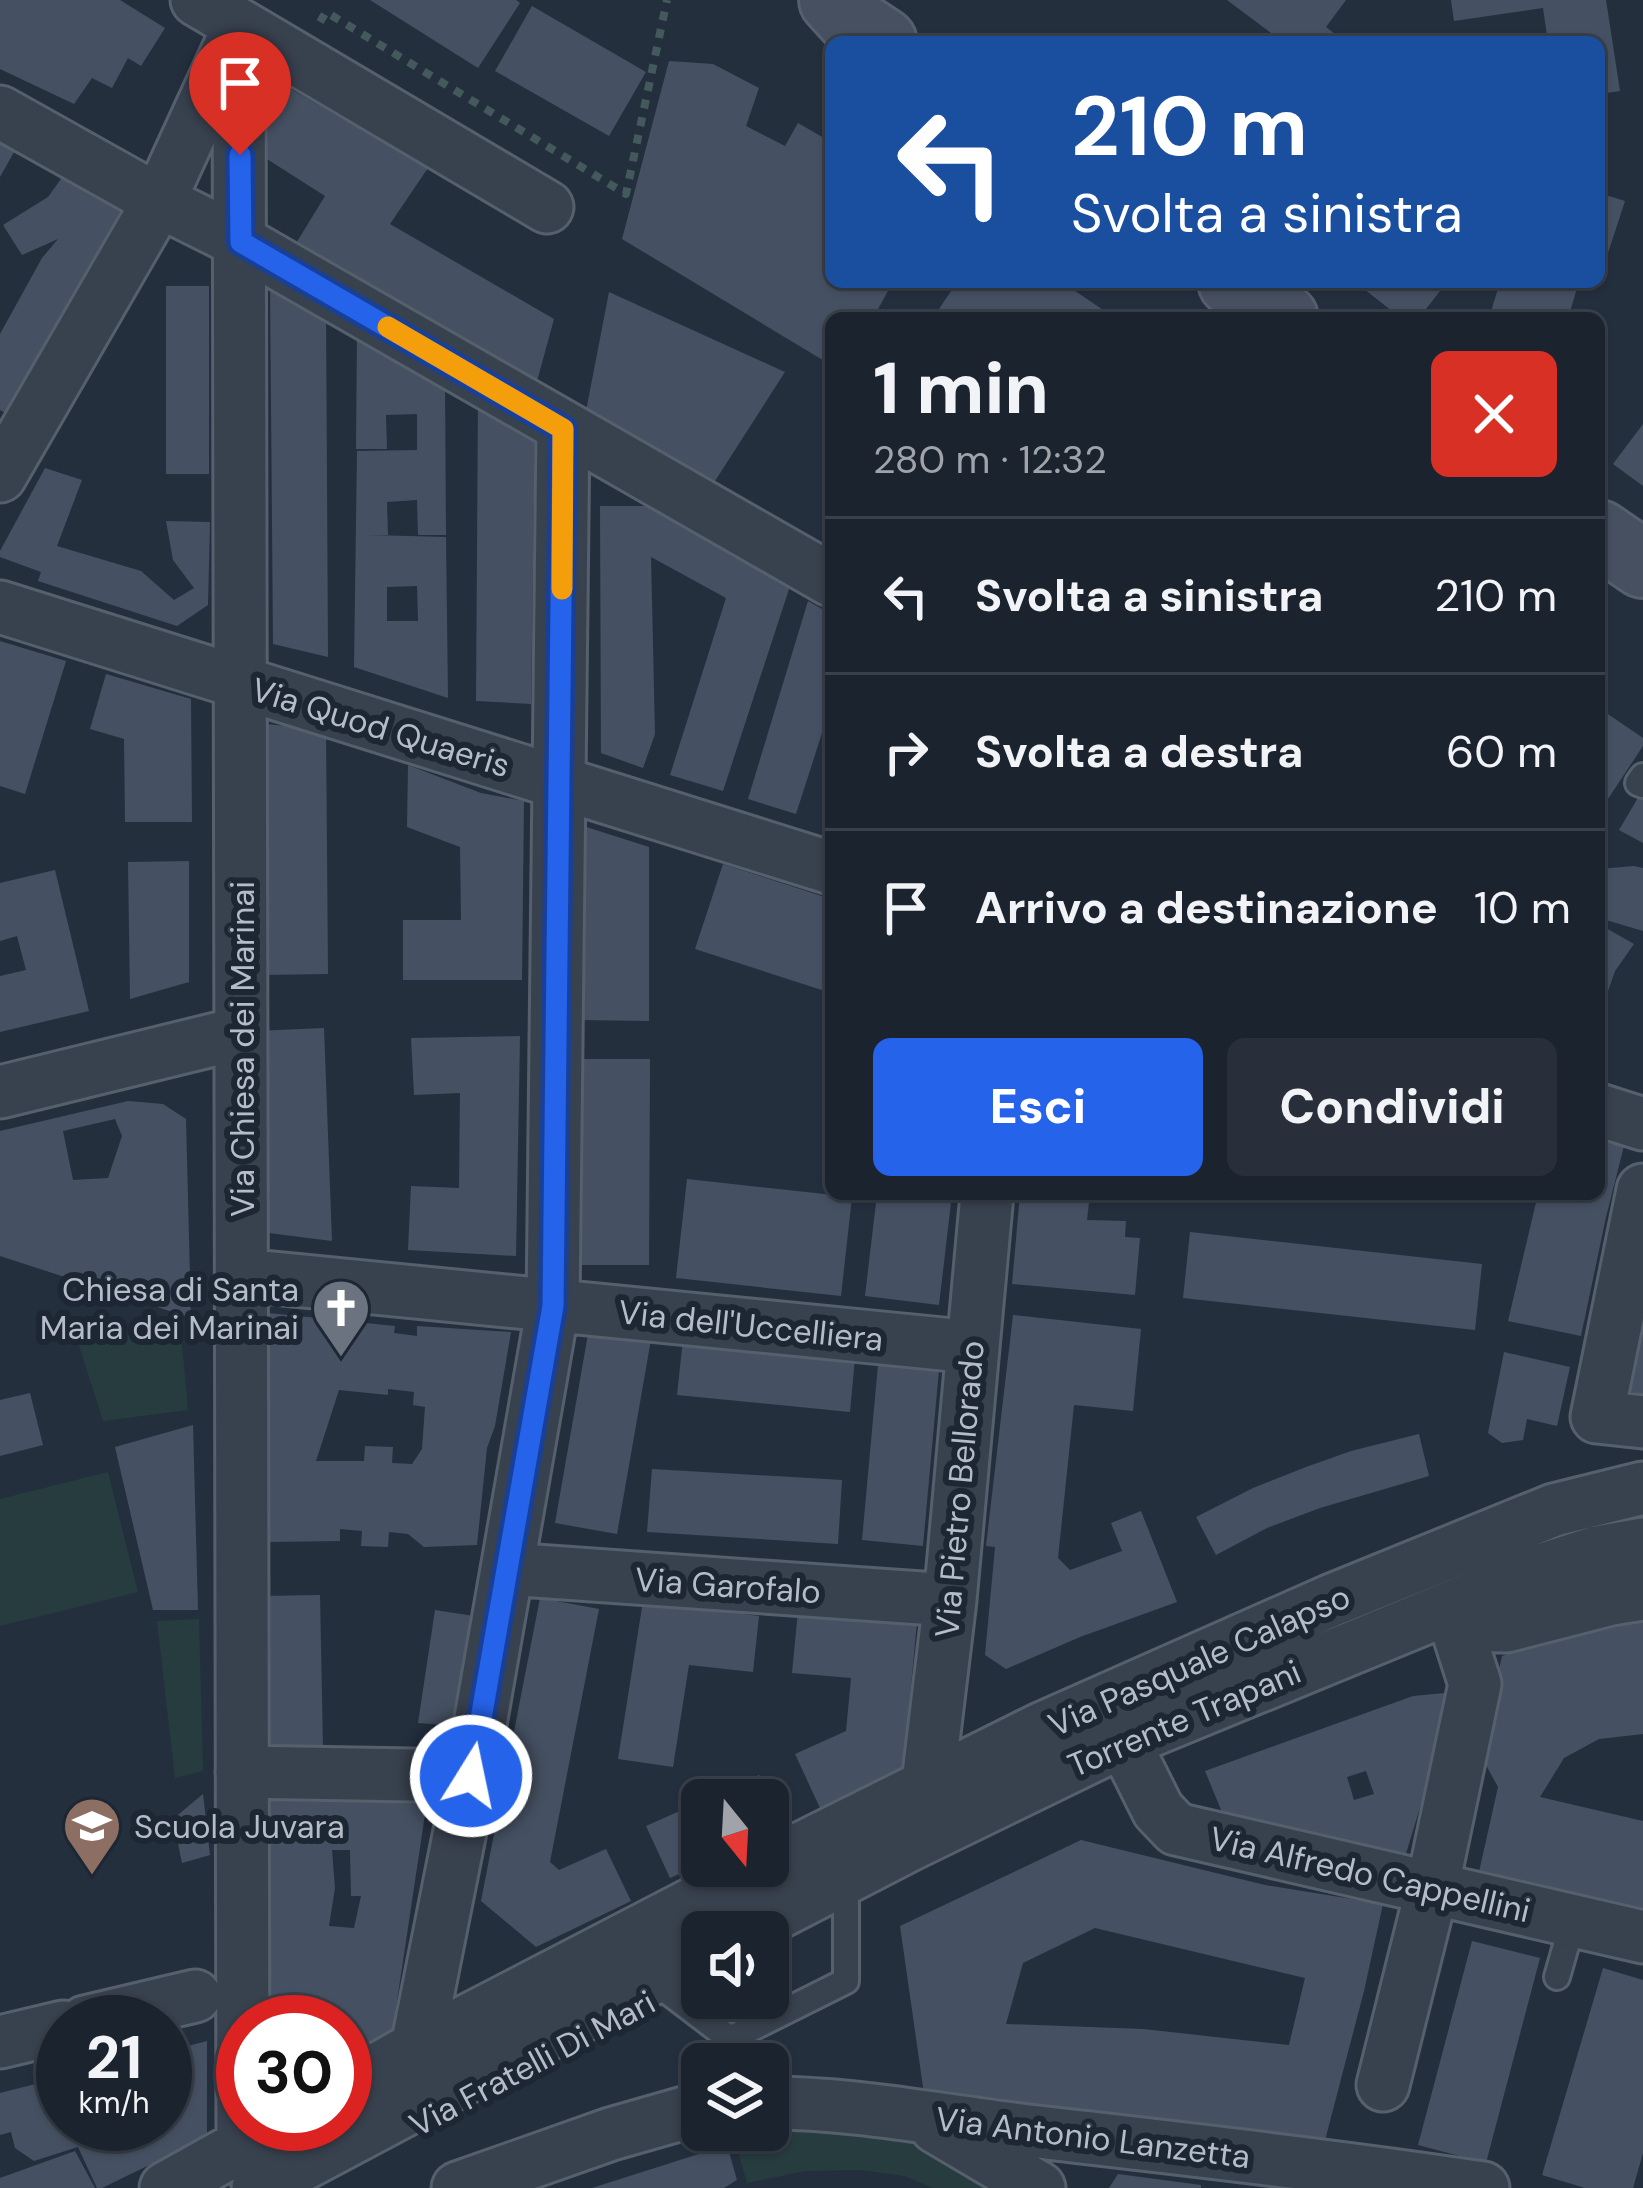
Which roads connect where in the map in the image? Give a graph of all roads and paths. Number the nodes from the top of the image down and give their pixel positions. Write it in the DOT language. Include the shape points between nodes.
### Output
graph roads {
  1 [pos="667,0"];
  2 [pos="833,0"];
  3 [pos="230,8"];
  4 [pos="874,36"];
  5 [pos="298,60"];
  6 [pos="0,112"];
  7 [pos="159,201"];
  8 [pos="547,207"];
  9 [pos="241,242"];
  10 [pos="1241,288"];
  11 [pos="1275,312"];
  12 [pos="563,429"];
  13 [pos="0,476"];
  14 [pos="1605,538"];
  15 [pos="1643,564"];
  16 [pos="825,577"];
  17 [pos="0,607"];
  18 [pos="241,682"];
  19 [pos="560,783"];
  20 [pos="825,866"];
  21 [pos="242,1033"];
  22 [pos="0,1092"];
  23 [pos="1605,1112"];
  24 [pos="1643,1124"];
  25 [pos="1643,1190"];
  26 [pos="986,1200"];
  27 [pos="242,1275"];
  28 [pos="553,1306"];
  29 [pos="973,1347"];
  30 [pos="1620,1419"];
  31 [pos="1643,1488"];
  32 [pos="1643,1544"];
  33 [pos="1643,1565"];
  34 [pos="507,1569"];
  35 [pos="1643,1594"];
  36 [pos="950,1600"];
  37 [pos="1456,1625"];
  38 [pos="1132,1760"];
  39 [pos="242,1772"];
  40 [pos="471,1776"];
  41 [pos="928,1783"];
  42 [pos="789,1855"];
  43 [pos="726,1887"];
  44 [pos="1432,1889"];
  45 [pos="846,1900"];
  46 [pos="782,1911"];
  47 [pos="1573,1921"];
  48 [pos="789,1929"];
  49 [pos="1643,1937"];
  50 [pos="681,1963"];
  51 [pos="1557,1977"];
  52 [pos="681,1984"];
  53 [pos="196,1996"];
  54 [pos="192,1997"];
  55 [pos="789,2010"];
  56 [pos="714,2019"];
  57 [pos="771,2019"];
  58 [pos="36,2033"];
  59 [pos="0,2042"];
  60 [pos="417,2047"];
  61 [pos="372,2073"];
  62 [pos="1383,2085"];
  63 [pos="789,2103"];
  64 [pos="681,2114"];
  65 [pos="917,2115"];
  66 [pos="261,2152"];
  67 [pos="166,2188"];
  68 [pos="300,2188"];
  69 [pos="458,2188"];
  70 [pos="1039,2188"];
  71 [pos="1483,2188"];
  1 -- 5 [label="path" via="626,194 326,12"];
  2 -- 4 [label="main road"];
  3 -- 5 [label="street"];
  3 -- 7 [label="street"];
  3 -- 9 [label="street, Via Chiesa dei Marinai"];
  5 -- 8 [label="street"];
  6 -- 7 [label="street"];
  7 -- 9 [label="street"];
  7 -- 13 [label="street"];
  9 -- 12 [label="street"];
  9 -- 18 [label="street, Via Chiesa dei Marinai"];
  10 -- 11 [label="main road"];
  12 -- 16 [label="street"];
  12 -- 19 [label="street"];
  14 -- 15 [label="main road"];
  17 -- 18 [label="street, Via Quod Quaeris"];
  18 -- 19 [label="street, Via Quod Quaeris"];
  18 -- 21 [label="street, Via Chiesa dei Marinai"];
  19 -- 20 [label="street, Via Quod Quaeris"];
  19 -- 28 [label="street"];
  21 -- 22 [label="street"];
  21 -- 27 [label="street, Via Chiesa dei Marinai"];
  23 -- 24 [label="street"];
  25 -- 30 [label="street"];
  26 -- 29 [label="street, Via Pietro Bellorado"];
  27 -- 28 [label="street, Via dell'Uccelliera"];
  27 -- 39 [label="street, Via Chiesa dei Marinai"];
  28 -- 29 [label="street, Via dell'Uccelliera"];
  28 -- 34 [label="street"];
  29 -- 36 [label="street, Via Pietro Bellorado"];
  31 -- 41 [label="street, Via Pasquale Calapso" via="1554,1510 1330,1600"];
  32 -- 46 [label="street, Torrente Trapani" via="1544,1569 1106,1749"];
  33 -- 37 [label="street"];
  34 -- 36 [label="street, Via Garofalo"];
  34 -- 40 [label="street"];
  35 -- 37 [label="street" via="1506,1625"];
  36 -- 41 [label="street, Via Pietro Bellorado"];
  37 -- 38 [label="street"];
  37 -- 44 [label="street" via="1475,1684"];
  38 -- 44 [label="street, Via Alfredo Cappellini" via="1176,1829"];
  38 -- 45 [label="street"];
  39 -- 40 [label="street"];
  39 -- 66 [label="street, Via Chiesa dei Marinai"];
  40 -- 60 [label="street"];
  41 -- 42 [label="street, Via Pasquale Calapso"];
  43 -- 60 [label="street, Via Pasquale Calapso"];
  44 -- 47 [label="street, Via Alfredo Cappellini"];
  44 -- 62 [label="street"];
  45 -- 48 [label="street"];
  45 -- 55 [label="lane" via="846,1982"];
  47 -- 49 [label="street, Via Alfredo Cappellini"];
  47 -- 51 [label="lane"];
  50 -- 66 [label="street" via="485,2065"];
  52 -- 68 [label="street, Via Fratelli Di Mari"];
  53 -- 54 [label="street"];
  56 -- 57 [label="lane" via="730,2039"];
  58 -- 59 [label="street"];
  60 -- 61 [label="street, Via Pasquale Calapso"];
  63 -- 65 [label="street, Via Antonio Lanzetta"];
  64 -- 69 [label="street"];
  65 -- 70 [label="street"];
  65 -- 71 [label="street, Via Antonio Lanzetta"];
  66 -- 67 [label="street"];
}
